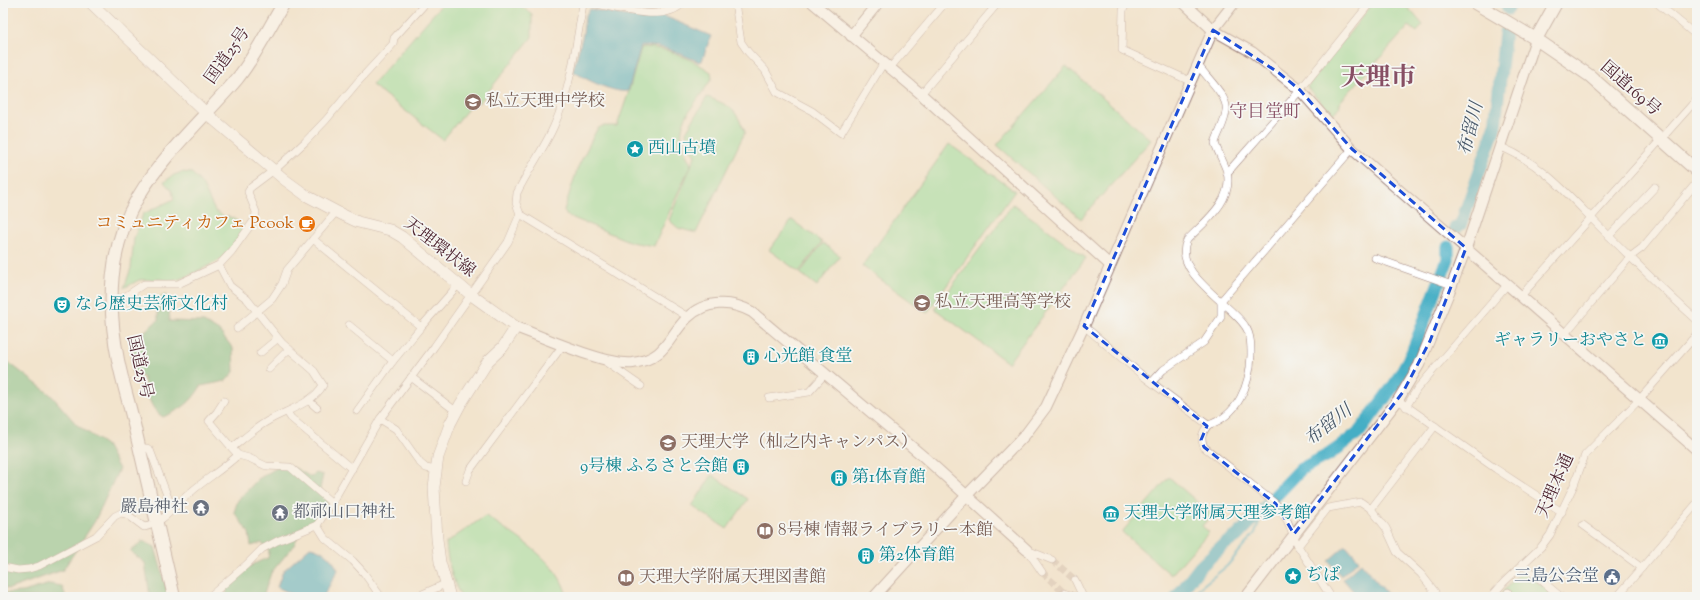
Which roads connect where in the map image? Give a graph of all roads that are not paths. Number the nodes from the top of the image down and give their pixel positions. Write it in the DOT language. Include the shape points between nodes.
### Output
graph roads {
  1 [pos="91,3"];
  2 [pos="284,3"];
  3 [pos="424,3"];
  4 [pos="585,3"];
  5 [pos="591,3"];
  6 [pos="683,3"];
  7 [pos="735,3"];
  8 [pos="815,3"];
  9 [pos="878,3"];
  10 [pos="945,3"];
  11 [pos="1128,3"];
  12 [pos="1184,3"];
  13 [pos="1234,3"];
  14 [pos="1370,3"];
  15 [pos="1475,3"];
  16 [pos="1556,3"];
  17 [pos="1657,3"];
  18 [pos="994,5"];
  19 [pos="1213,30"];
  20 [pos="851,36"];
  21 [pos="1697,36"];
  22 [pos="1536,39"];
  23 [pos="1198,65"];
  24 [pos="886,66"];
  25 [pos="1190,81"];
  26 [pos="1300,90"];
  27 [pos="920,94"];
  28 [pos="1697,99"];
  29 [pos="206,112"];
  30 [pos="1661,138"];
  31 [pos="1499,146"];
  32 [pos="1352,149"];
  33 [pos="272,170"];
  34 [pos="1697,172"];
  35 [pos="1227,173"];
  36 [pos="1697,182"];
  37 [pos="1655,187"];
  38 [pos="336,212"];
  39 [pos="520,214"];
  40 [pos="1591,218"];
  41 [pos="1609,236"];
  42 [pos="313,239"];
  43 [pos="1466,248"];
  44 [pos="1630,257"];
  45 [pos="1375,258"];
  46 [pos="219,265"];
  47 [pos="1110,265"];
  48 [pos="1448,284"];
  49 [pos="458,285"];
  50 [pos="1507,285"];
  51 [pos="470,294"];
  52 [pos="1520,297"];
  53 [pos="1221,301"];
  54 [pos="110,303"];
  55 [pos="257,313"];
  56 [pos="688,317"];
  57 [pos="1697,320"];
  58 [pos="348,325"];
  59 [pos="1084,326"];
  60 [pos="421,327"];
  61 [pos="516,327"];
  62 [pos="237,328"];
  63 [pos="1697,334"];
  64 [pos="1564,335"];
  65 [pos="277,339"];
  66 [pos="1690,341"];
  67 [pos="563,345"];
  68 [pos="1697,346"];
  69 [pos="289,349"];
  70 [pos="260,353"];
  71 [pos="601,358"];
  72 [pos="393,361"];
  73 [pos="269,369"];
  74 [pos="825,374"];
  75 [pos="411,377"];
  76 [pos="1152,382"];
  77 [pos="641,386"];
  78 [pos="769,398"];
  79 [pos="308,400"];
  80 [pos="1638,400"];
  81 [pos="224,401"];
  82 [pos="1402,403"];
  83 [pos="317,408"];
  84 [pos="357,411"];
  85 [pos="287,412"];
  86 [pos="457,412"];
  87 [pos="380,419"];
  88 [pos="1208,425"];
  89 [pos="1435,426"];
  90 [pos="140,448"];
  91 [pos="232,448"];
  92 [pos="1697,450"];
  93 [pos="238,455"];
  94 [pos="352,469"];
  95 [pos="436,470"];
  96 [pos="466,481"];
  97 [pos="967,495"];
  98 [pos="332,503"];
  99 [pos="1697,503"];
  100 [pos="173,508"];
  101 [pos="1371,509"];
  102 [pos="1562,512"];
  103 [pos="156,523"];
  104 [pos="318,525"];
  105 [pos="1583,525"];
  106 [pos="1294,534"];
  107 [pos="1298,546"];
  108 [pos="1027,550"];
  109 [pos="1052,560"];
  110 [pos="1522,564"];
  111 [pos="3,567"];
  112 [pos="1642,568"];
  113 [pos="1042,572"];
  114 [pos="1075,580"];
  115 [pos="446,584"];
  116 [pos="1064,593"];
  117 [pos="174,597"];
  118 [pos="209,597"];
  119 [pos="381,597"];
  120 [pos="416,597"];
  121 [pos="450,597"];
  122 [pos="874,597"];
  123 [pos="1077,597"];
  124 [pos="1082,597"];
  125 [pos="1246,597"];
  126 [pos="1331,597"];
  127 [pos="1429,597"];
  128 [pos="1491,597"];
  129 [pos="1561,597"];
  130 [pos="1617,597"];
  1 -- 29 [label="main road, 天理環状線"];
  2 -- 29 [label="highway, 国道25号" via="238,77"];
  3 -- 33 [label="street" via="394,38 393,44 326,120"];
  4 -- 39 [label="street" via="566,92 554,126 517,193 516,203"];
  5 -- 6 [label="street" via="628,12 669,12 678,9"];
  7 -- 24 [label="street" via="741,42 765,70 777,92 812,111 841,133"];
  8 -- 20 [label="street"];
  9 -- 20 [label="street"];
  10 -- 24 [label="street"];
  11 -- 25 [label="street" via="1123,10 1122,50"];
  12 -- 19 [label="street"];
  13 -- 19 [label="street"];
  14 -- 26 [label="street"];
  15 -- 22 [label="highway"];
  16 -- 22 [label="highway"];
  17 -- 21 [label="street"];
  18 -- 27 [label="street"];
  19 -- 23 [label="street"];
  19 -- 26 [label="street" via="1267,62"];
  20 -- 24 [label="street"];
  22 -- 30 [label="highway, 国道169号" via="1590,76"];
  22 -- 31 [label="street"];
  23 -- 25 [label="street"];
  23 -- 35 [label="street" via="1227,104 1215,143"];
  24 -- 27 [label="street"];
  25 -- 47 [label="street"];
  26 -- 32 [label="street"];
  26 -- 35 [label="street"];
  27 -- 47 [label="street"];
  28 -- 30 [label="street"];
  29 -- 33 [label="main road, 天理環状線"];
  29 -- 54 [label="highway, 国道25号" via="137,198 118,243"];
  30 -- 34 [label="highway, 国道169号"];
  30 -- 40 [label="street"];
  31 -- 40 [label="street" via="1521,155 1543,170"];
  31 -- 43 [label="street"];
  32 -- 43 [label="street"];
  32 -- 53 [label="street"];
  33 -- 38 [label="main road, 天理環状線" via="295,188"];
  33 -- 46 [label="street" via="250,188 248,192 256,212 255,219"];
  35 -- 53 [label="street" via="1224,200 1184,245 1192,274"];
  36 -- 44 [label="street" via="1642,248"];
  37 -- 41 [label="street"];
  38 -- 42 [label="street"];
  38 -- 49 [label="main road, 天理環状線" via="358,222 396,233"];
  39 -- 51 [label="street" via="508,242"];
  39 -- 56 [label="street"];
  40 -- 41 [label="street"];
  40 -- 52 [label="street"];
  41 -- 44 [label="street"];
  42 -- 55 [label="street" via="287,270 272,299"];
  42 -- 60 [label="street"];
  43 -- 48 [label="street"];
  43 -- 50 [label="street"];
  44 -- 57 [label="street"];
  44 -- 64 [label="street"];
  45 -- 48 [label="street"];
  46 -- 54 [label="street" via="178,284 144,284"];
  46 -- 55 [label="street" via="230,286"];
  47 -- 59 [label="street"];
  48 -- 82 [label="street" via="1419,365"];
  49 -- 51 [label="main road, 天理環状線"];
  49 -- 60 [label="street"];
  50 -- 52 [label="street"];
  50 -- 82 [label="street"];
  51 -- 61 [label="main road, 天理環状線"];
  51 -- 75 [label="street"];
  52 -- 64 [label="street"];
  53 -- 76 [label="street" via="1220,317 1204,342 1163,370"];
  53 -- 88 [label="street" via="1246,327 1251,348 1249,375 1247,386 1232,410 1218,422"];
  54 -- 90 [label="highway, 国道25号" via="118,361"];
  55 -- 62 [label="street"];
  55 -- 65 [label="street"];
  56 -- 71 [label="street" via="665,347 655,355 642,361 618,363"];
  56 -- 74 [label="street" via="715,303 742,306"];
  58 -- 72 [label="street"];
  59 -- 76 [label="street"];
  59 -- 97 [label="street" via="1055,391 1036,422"];
  60 -- 72 [label="street"];
  61 -- 67 [label="street"];
  61 -- 86 [label="main road" via="503,347 488,360"];
  63 -- 66 [label="street, 天理本通"];
  64 -- 80 [label="street"];
  65 -- 69 [label="street"];
  65 -- 70 [label="street"];
  66 -- 68 [label="street"];
  66 -- 80 [label="street, 天理本通"];
  67 -- 71 [label="street"];
  67 -- 96 [label="street" via="470,470"];
  69 -- 73 [label="street"];
  69 -- 79 [label="street" via="314,371 323,385"];
  71 -- 77 [label="street"];
  72 -- 84 [label="street"];
  74 -- 78 [label="street" via="809,392"];
  74 -- 97 [label="street"];
  75 -- 86 [label="street"];
  75 -- 87 [label="street"];
  76 -- 88 [label="street"];
  79 -- 83 [label="street"];
  79 -- 85 [label="street"];
  80 -- 92 [label="street"];
  80 -- 102 [label="street, 天理本通" via="1585,455"];
  81 -- 91 [label="street" via="209,421"];
  82 -- 89 [label="street"];
  82 -- 106 [label="street"];
  85 -- 91 [label="street" via="268,421"];
  85 -- 94 [label="street"];
  86 -- 95 [label="main road" via="443,440"];
  87 -- 94 [label="street"];
  87 -- 95 [label="street" via="396,429 426,468"];
  88 -- 106 [label="street" via="1201,440 1204,447 1276,504"];
  89 -- 101 [label="street"];
  89 -- 102 [label="street"];
  90 -- 100 [label="street" via="150,450"];
  90 -- 103 [label="highway, 国道25号"];
  91 -- 93 [label="street"];
  93 -- 98 [label="street" via="266,466 290,467"];
  93 -- 100 [label="street"];
  94 -- 98 [label="street"];
  95 -- 115 [label="main road" via="436,519 440,562"];
  97 -- 108 [label="street"];
  97 -- 122 [label="street"];
  98 -- 104 [label="street"];
  99 -- 112 [label="street"];
  100 -- 103 [label="street"];
  101 -- 107 [label="street" via="1361,502 1328,508"];
  101 -- 127 [label="street" via="1386,528 1397,552 1436,592"];
  102 -- 110 [label="street, 天理本通" via="1541,547"];
  103 -- 111 [label="street" via="144,527 121,513 96,536 39,566 18,570"];
  103 -- 117 [label="highway, 国道25号"];
  104 -- 118 [label="street" via="277,540 262,549"];
  104 -- 119 [label="street" via="325,538 353,561"];
  105 -- 112 [label="street"];
  106 -- 107 [label="street"];
  106 -- 125 [label="street"];
  107 -- 126 [label="street"];
  108 -- 109 [label="street"];
  108 -- 113 [label="street"];
  110 -- 128 [label="street, 天理本通"];
  110 -- 129 [label="street"];
  112 -- 130 [label="street"];
  114 -- 124 [label="street"];
  115 -- 120 [label="street"];
  115 -- 121 [label="main road"];
  116 -- 123 [label="street"];
}
